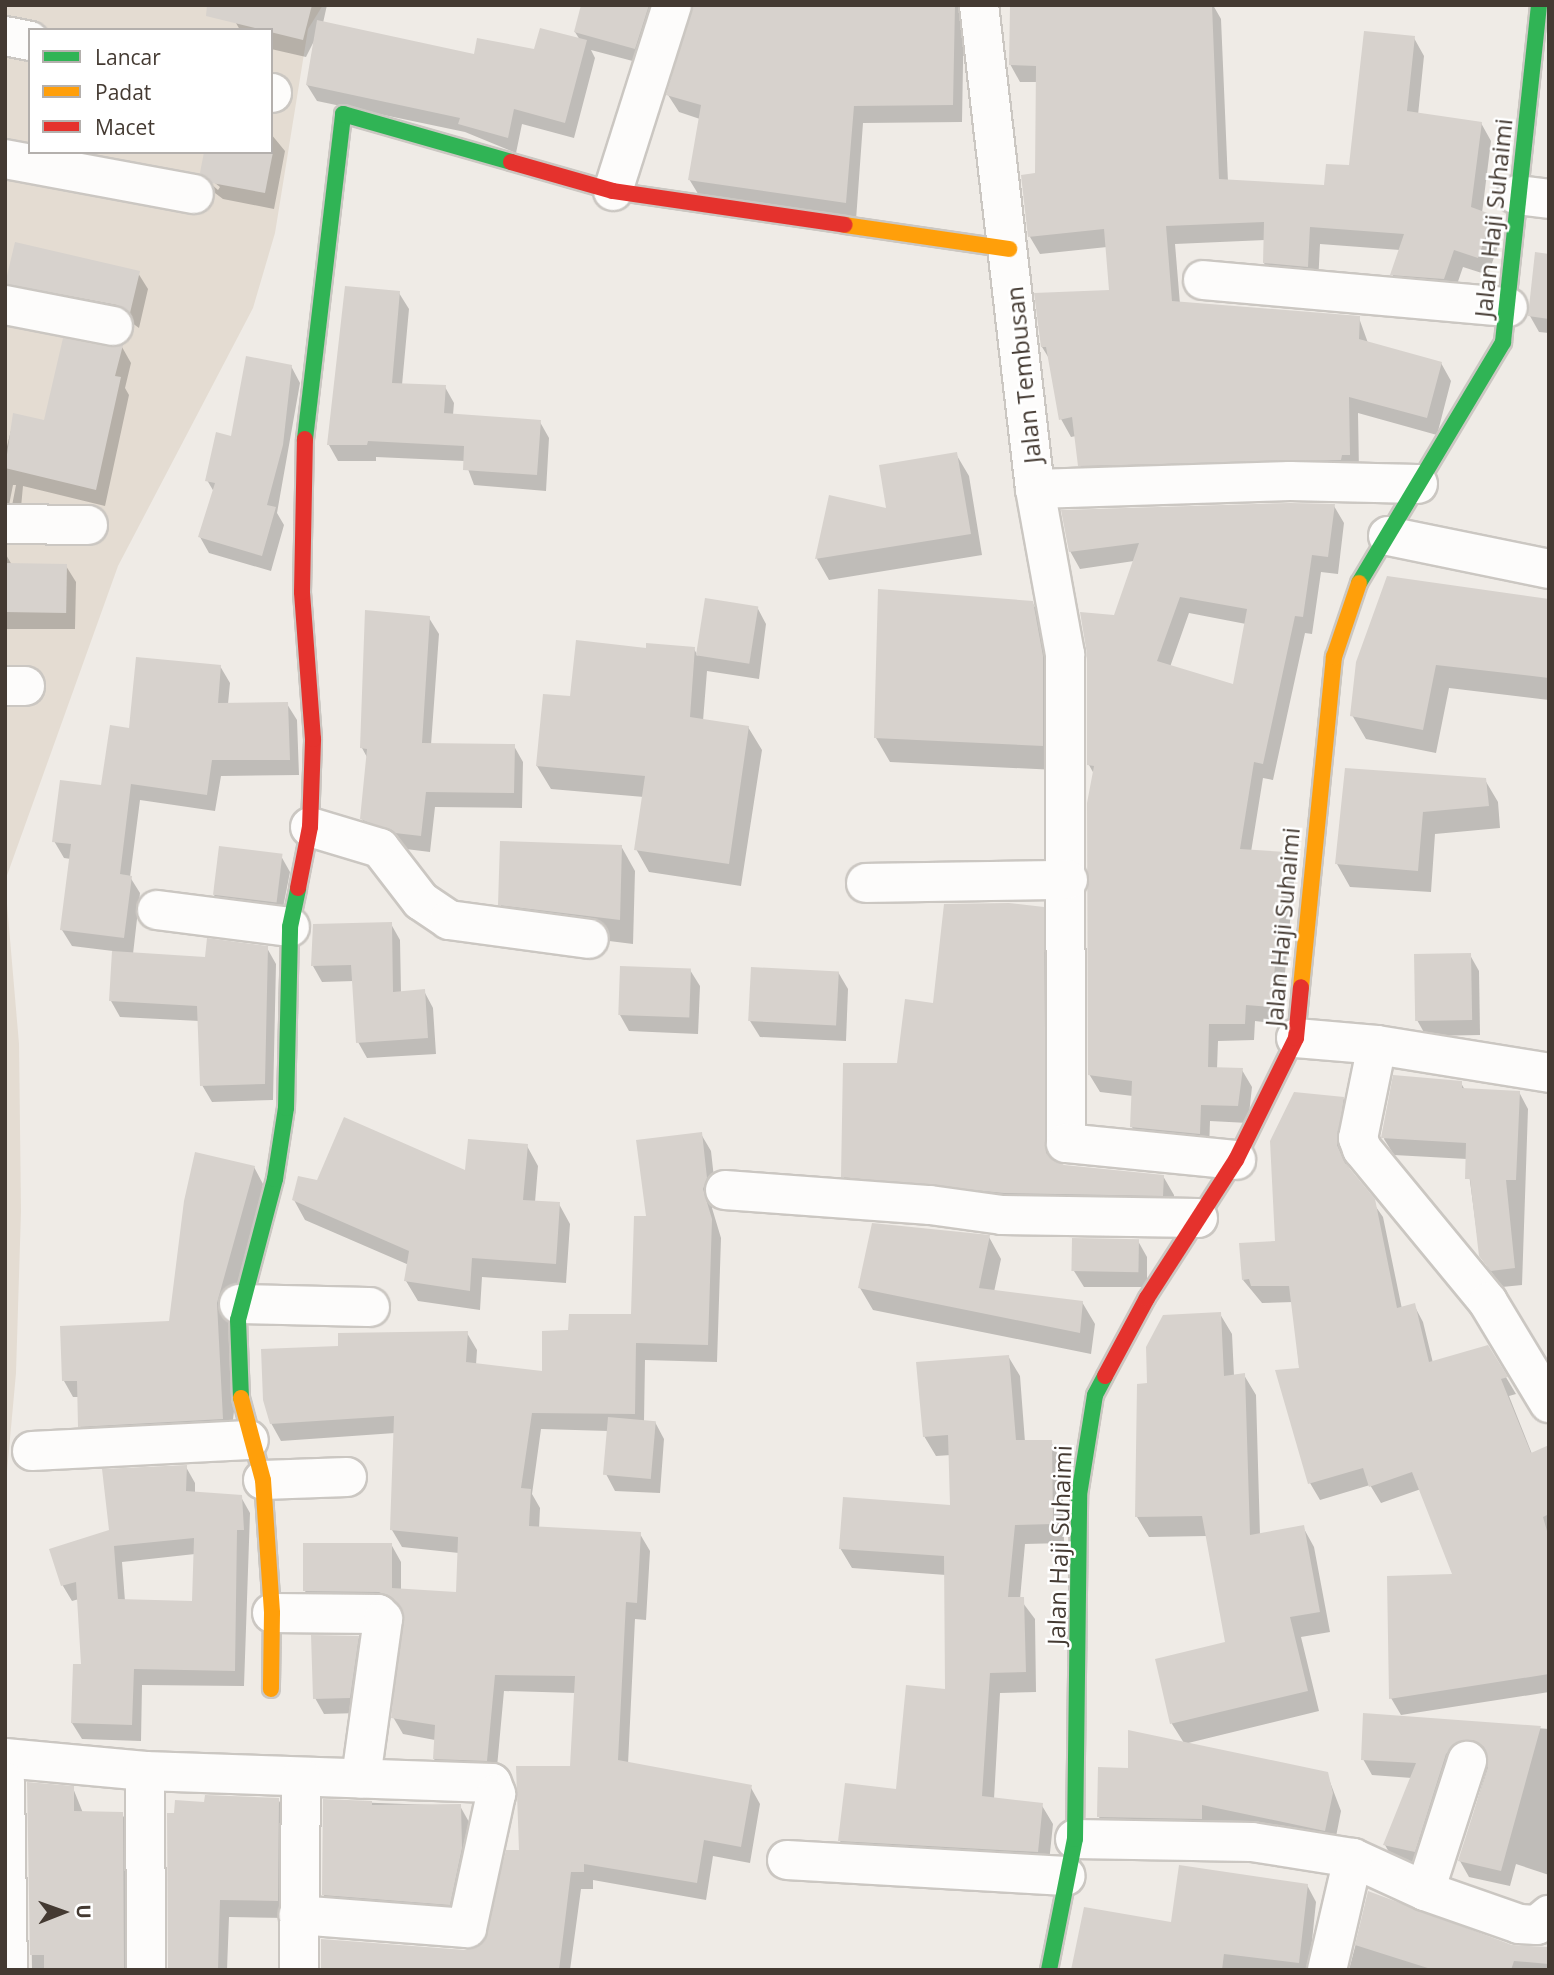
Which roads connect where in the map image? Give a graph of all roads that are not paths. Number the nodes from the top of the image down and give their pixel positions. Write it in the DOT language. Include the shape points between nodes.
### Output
graph roads {
  1 [pos="672,5"];
  2 [pos="979,5"];
  3 [pos="1539,5"];
  4 [pos="5,36"];
  5 [pos="28,41"];
  6 [pos="5,159"];
  7 [pos="613,191"];
  8 [pos="194,194"];
  9 [pos="1533,197"];
  10 [pos="1009,249"];
  11 [pos="1203,280"];
  12 [pos="5,305"];
  13 [pos="1508,307"];
  14 [pos="113,326"];
  15 [pos="1418,484"];
  16 [pos="1035,489"];
  17 [pos="5,524"];
  18 [pos="88,525"];
  19 [pos="1388,536"];
  20 [pos="1549,569"];
  21 [pos="310,827"];
  22 [pos="1068,880"];
  23 [pos="866,883"];
  24 [pos="157,910"];
  25 [pos="290,927"];
  26 [pos="589,939"];
  27 [pos="1296,1038"];
  28 [pos="1377,1045"];
  29 [pos="1549,1073"];
  30 [pos="1236,1160"];
  31 [pos="725,1190"];
  32 [pos="1198,1218"];
  33 [pos="239,1304"];
  34 [pos="370,1307"];
  35 [pos="1549,1403"];
  36 [pos="249,1440"];
  37 [pos="32,1451"];
  38 [pos="347,1477"];
  39 [pos="263,1480"];
  40 [pos="272,1613"];
  41 [pos="271,1689"];
  42 [pos="5,1759"];
  43 [pos="1467,1761"];
  44 [pos="145,1770"];
  45 [pos="301,1777"];
  46 [pos="361,1778"];
  47 [pos="5,1782"];
  48 [pos="1075,1839"];
  49 [pos="1353,1858"];
  50 [pos="787,1860"];
  51 [pos="1066,1876"];
  52 [pos="1425,1891"];
  53 [pos="298,1915"];
  54 [pos="1549,1915"];
  55 [pos="7,1961"];
  56 [pos="146,1970"];
  57 [pos="299,1970"];
  58 [pos="1049,1970"];
  59 [pos="1327,1970"];
  1 -- 7 [label="street"];
  2 -- 10 [label="street, Jalan Tembusan"];
  3 -- 9 [label="street, Jalan Haji Suhaimi"];
  4 -- 5 [label="street"];
  6 -- 8 [label="street"];
  7 -- 10 [label="street"];
  7 -- 21 [label="street" via="343,114 304,441 302,592 313,739"];
  9 -- 13 [label="street, Jalan Haji Suhaimi"];
  10 -- 16 [label="street, Jalan Tembusan"];
  11 -- 13 [label="street"];
  12 -- 14 [label="street"];
  13 -- 15 [label="street, Jalan Haji Suhaimi" via="1503,342"];
  15 -- 16 [label="street, Jalan Tembusan" via="1290,481"];
  15 -- 19 [label="street, Jalan Haji Suhaimi"];
  16 -- 22 [label="street" via="1065,654"];
  17 -- 18 [label="street"];
  19 -- 20 [label="street"];
  19 -- 27 [label="street, Jalan Haji Suhaimi" via="1352,596 1334,657"];
  21 -- 25 [label="street"];
  21 -- 26 [label="street" via="380,848 421,901 449,920"];
  22 -- 23 [label="street"];
  22 -- 30 [label="street" via="1066,1143"];
  24 -- 25 [label="street"];
  25 -- 33 [label="street" via="282,1146"];
  27 -- 28 [label="street"];
  27 -- 30 [label="street, Jalan Haji Suhaimi"];
  28 -- 29 [label="street"];
  28 -- 35 [label="street" via="1358,1138 1362,1149 1488,1302"];
  30 -- 32 [label="street, Jalan Haji Suhaimi"];
  31 -- 32 [label="street" via="1002,1215"];
  32 -- 48 [label="street, Jalan Haji Suhaimi" via="1100,1378 1088,1425 1079,1496"];
  33 -- 34 [label="street"];
  33 -- 36 [label="street" via="237,1364"];
  36 -- 37 [label="street"];
  36 -- 39 [label="street"];
  38 -- 39 [label="street"];
  39 -- 40 [label="street"];
  40 -- 41 [label="street"];
  40 -- 46 [label="street" via="378,1614 383,1619"];
  42 -- 44 [label="street"];
  43 -- 52 [label="street"];
  44 -- 45 [label="street"];
  44 -- 56 [label="street"];
  45 -- 46 [label="street"];
  45 -- 53 [label="street"];
  46 -- 53 [label="street" via="492,1783 496,1794 467,1927"];
  47 -- 55 [label="street"];
  48 -- 49 [label="street" via="1252,1842"];
  48 -- 51 [label="street, Jalan Haji Suhaimi"];
  49 -- 52 [label="street"];
  49 -- 59 [label="street"];
  50 -- 51 [label="street"];
  51 -- 58 [label="street, Jalan Haji Suhaimi"];
  52 -- 54 [label="street" via="1519,1924 1537,1924"];
  53 -- 57 [label="street"];
}
